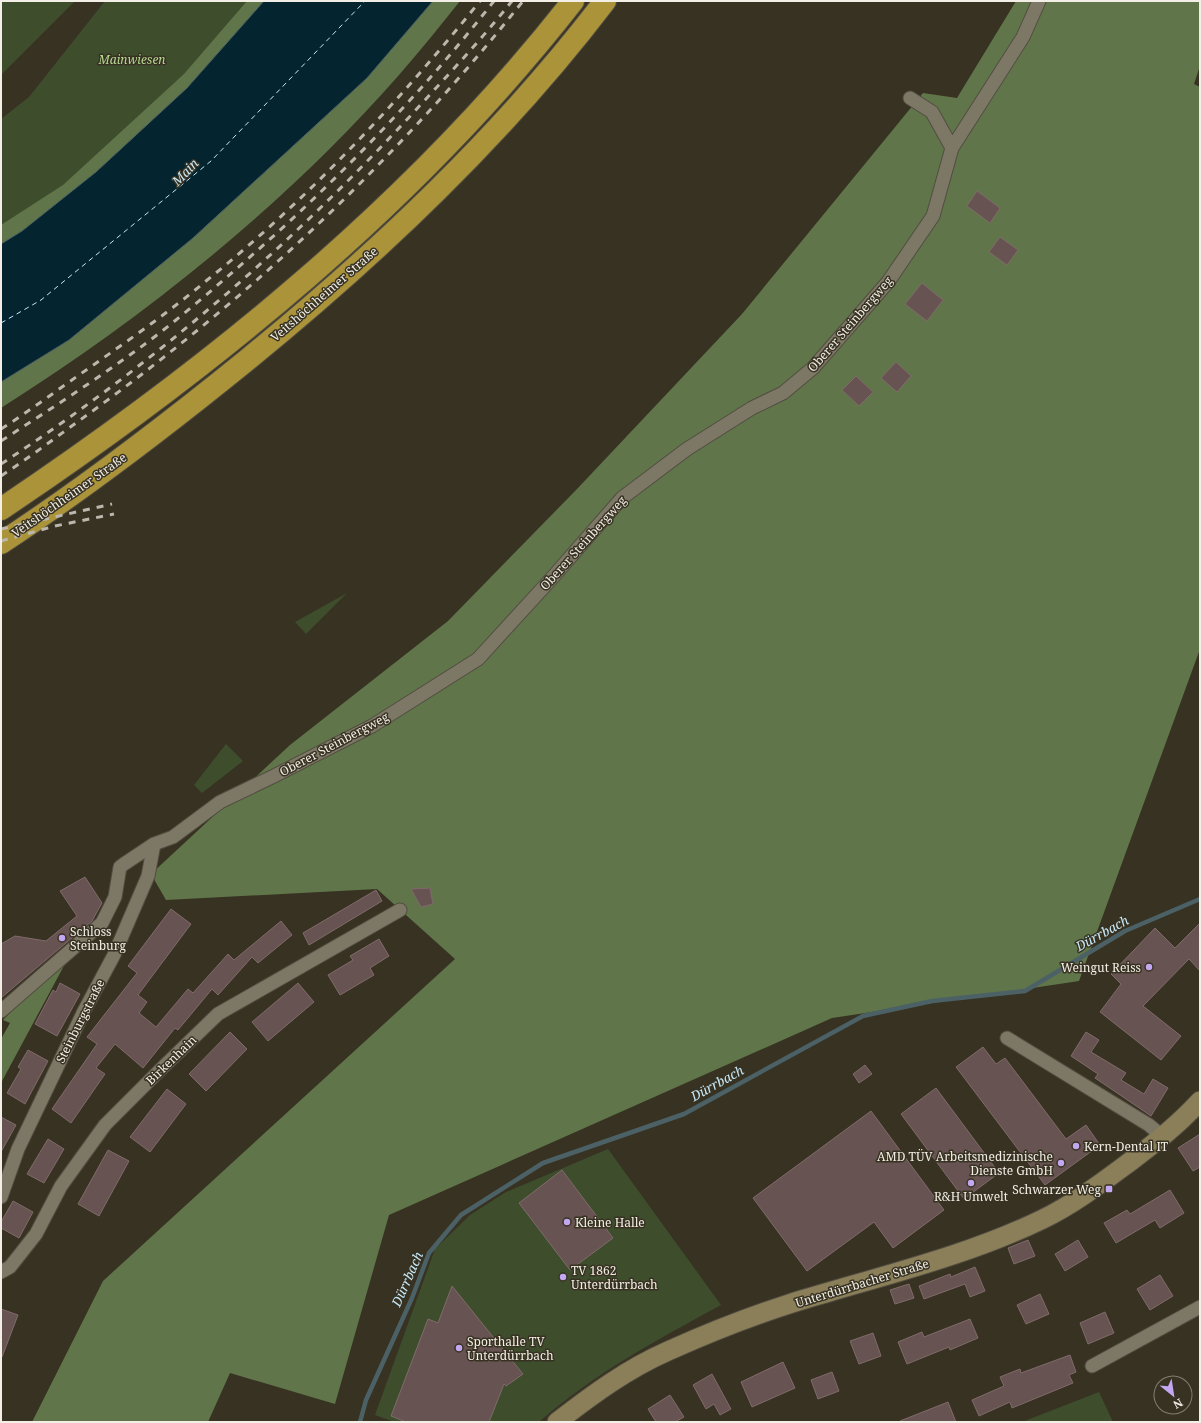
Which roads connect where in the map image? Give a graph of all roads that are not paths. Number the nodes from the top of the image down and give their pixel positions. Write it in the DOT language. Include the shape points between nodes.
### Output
graph roads {
  1 [pos="573,1"];
  2 [pos="605,1"];
  3 [pos="1039,1"];
  4 [pos="910,98"];
  5 [pos="952,148"];
  6 [pos="1,508"];
  7 [pos="1,543"];
  8 [pos="154,844"];
  9 [pos="400,910"];
  10 [pos="1,1011"];
  11 [pos="1007,1038"];
  12 [pos="1200,1101"];
  13 [pos="1163,1137"];
  14 [pos="1,1197"];
  15 [pos="1,1272"];
  16 [pos="1200,1307"];
  17 [pos="1092,1366"];
  18 [pos="557,1422"];
  1 -- 6 [label="highway, Veitshöchheimer Straße" via="475,115 378,213 277,302 152,403"];
  2 -- 7 [label="highway, Veitshöchheimer Straße" via="570,46 490,136 393,234 296,320 163,428 91,482"];
  3 -- 5 [label="street, Oberer Steinbergweg" via="1023,38"];
  4 -- 5 [label="street" via="932,112"];
  5 -- 8 [label="street, Oberer Steinbergweg" via="932,216 888,282 813,368 783,393 752,408 687,449 622,498 478,659 372,726 220,802 173,837"];
  8 -- 10 [label="street, Oberer Steinbergweg" via="120,867 115,897 102,923"];
  8 -- 14 [label="street, Steinburgstraße" via="148,876 124,933 18,1149"];
  9 -- 15 [label="street, Birkenhain" via="218,1014 105,1125 61,1186 36,1234 10,1268"];
  11 -- 13 [label="street" via="1149,1125"];
  12 -- 13 [label="street, Unterdürrbacher Straße"];
  13 -- 18 [label="street, Unterdürrbacher Straße" via="1114,1174 1044,1218 953,1255 821,1294 673,1349 621,1375"];
  16 -- 17 [label="street"];
}
